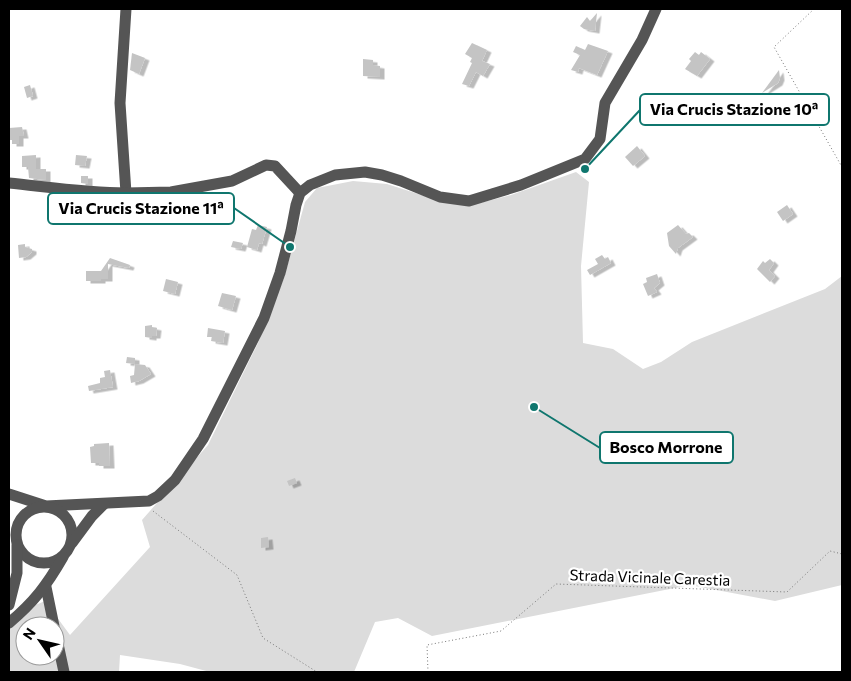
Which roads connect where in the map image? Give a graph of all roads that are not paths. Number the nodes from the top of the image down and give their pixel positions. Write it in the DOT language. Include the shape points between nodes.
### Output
graph roads {
  1 [pos="126,9"];
  2 [pos="656,9"];
  3 [pos="9,183"];
  4 [pos="126,192"];
  5 [pos="300,193"];
  6 [pos="9,494"];
  7 [pos="104,504"];
  8 [pos="46,506"];
  9 [pos="12,526"];
  10 [pos="13,547"];
  11 [pos="68,549"];
  12 [pos="9,583"];
  13 [pos="46,587"];
  14 [pos="10,602"];
  15 [pos="52,616"];
  16 [pos="9,623"];
  1 -- 4 [label="street" via="120,103"];
  2 -- 5 [label="street" via="605,103 600,139 585,159 469,202 440,197 401,181 365,172 334,175"];
  3 -- 4 [label="street" via="104,193"];
  4 -- 5 [label="street" via="171,192 232,181 266,165 275,166"];
  5 -- 7 [label="street" via="280,273 264,318 203,439 175,480 158,496 149,501"];
  6 -- 8 [label="street"];
  7 -- 8 [label="street"];
  7 -- 11 [label="street"];
  8 -- 9 [label="street" via="30,511"];
  8 -- 11 [label="street" via="61,512 71,525"];
  9 -- 10 [label="street"];
  10 -- 11 [label="street" via="42,564 60,559"];
  10 -- 14 [label="street" via="17,573"];
  11 -- 13 [label="street"];
  12 -- 14 [label="street"];
  13 -- 15 [label="street"];
  13 -- 16 [label="street"];
}
